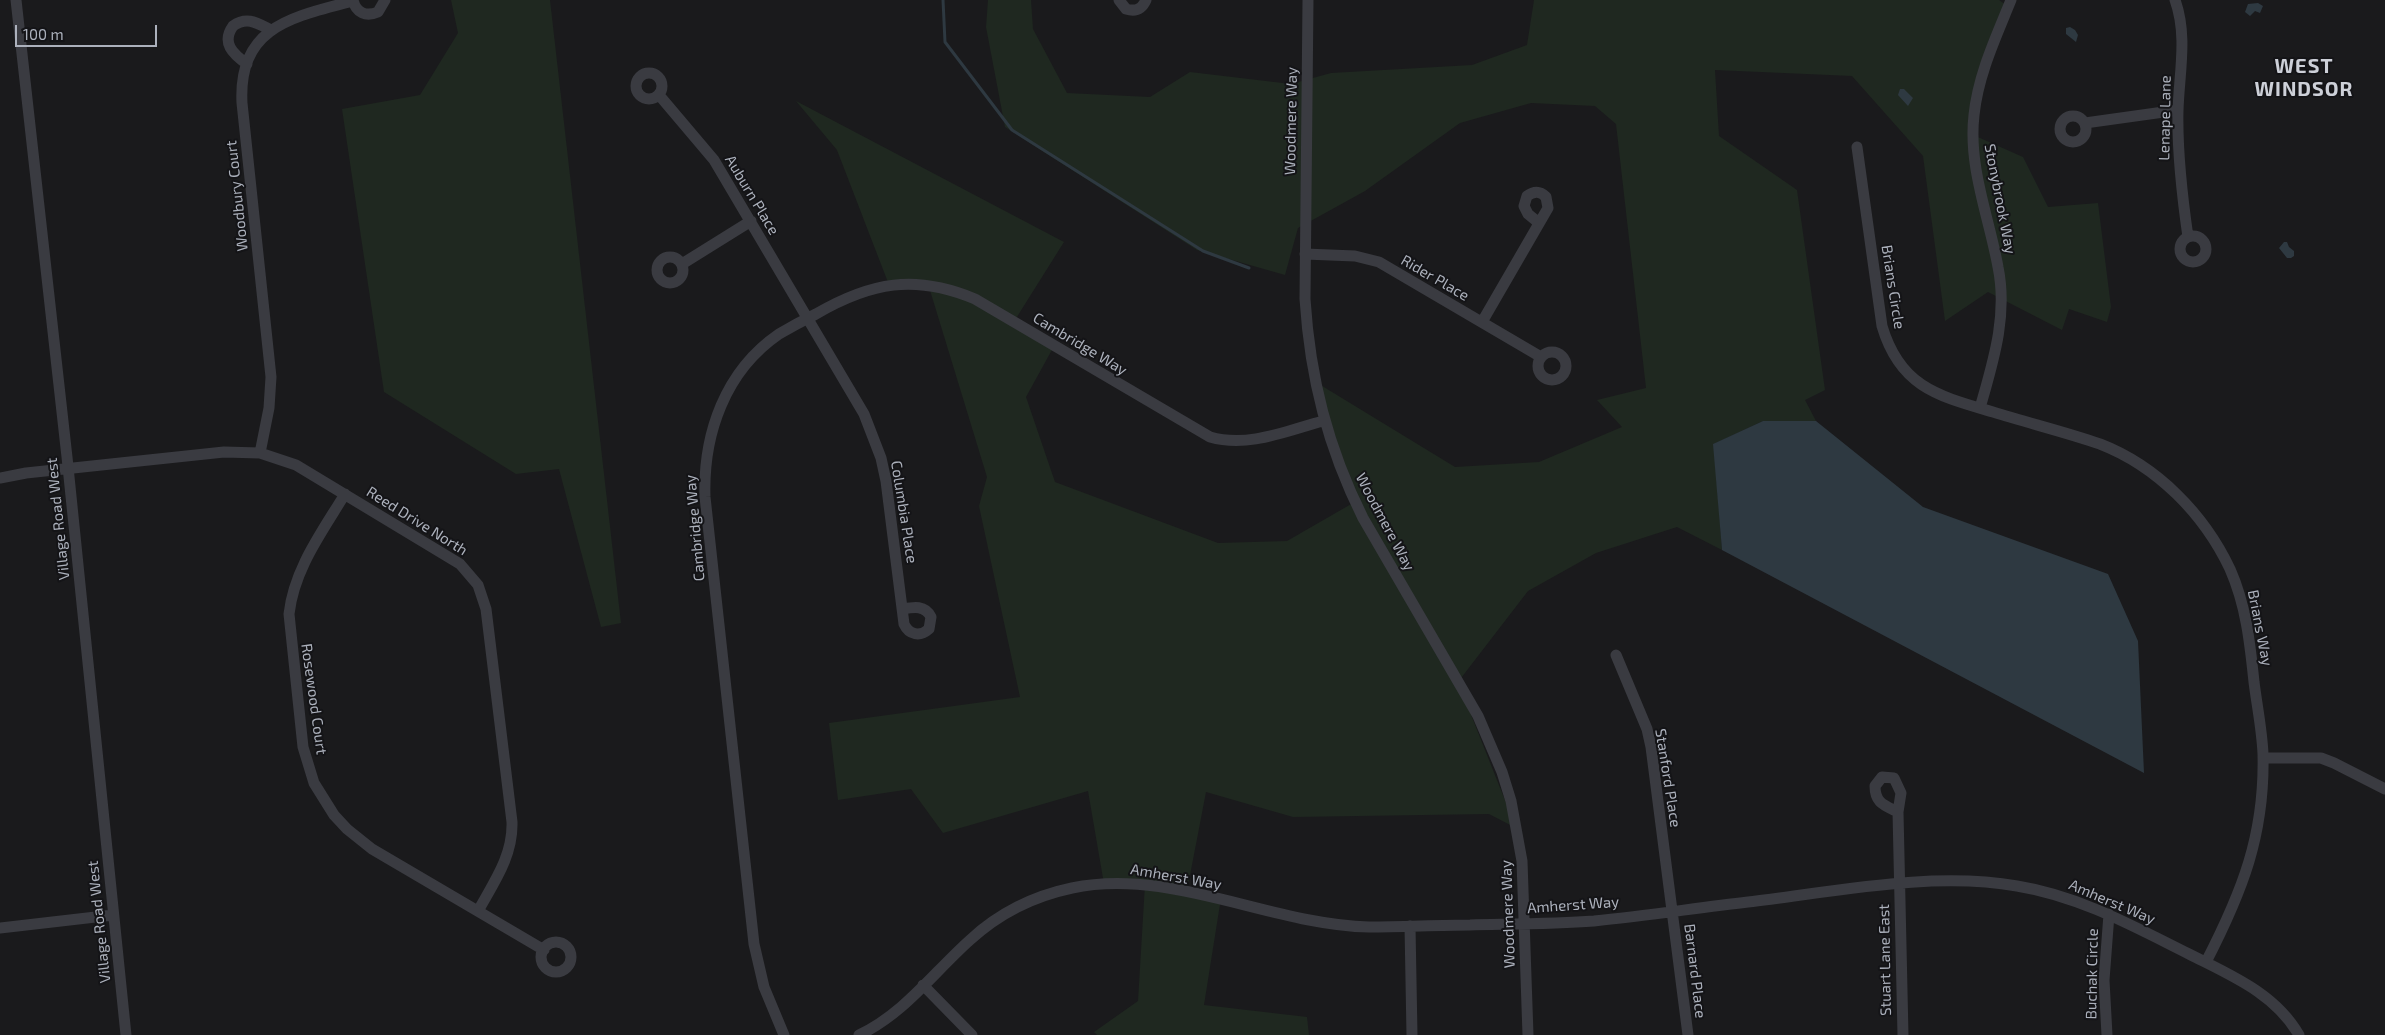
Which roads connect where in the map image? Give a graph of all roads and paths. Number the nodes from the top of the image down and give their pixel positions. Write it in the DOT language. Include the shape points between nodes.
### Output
graph roads {
  1 [pos="16,0"];
  2 [pos="353,0"];
  3 [pos="385,0"];
  4 [pos="1119,0"];
  5 [pos="1146,0"];
  6 [pos="1308,0"];
  7 [pos="2011,0"];
  8 [pos="2175,0"];
  9 [pos="271,30"];
  10 [pos="247,64"];
  11 [pos="659,95"];
  12 [pos="2178,110"];
  13 [pos="2085,123"];
  14 [pos="1857,147"];
  15 [pos="751,222"];
  16 [pos="1539,223"];
  17 [pos="2188,237"];
  18 [pos="1305,254"];
  19 [pos="682,264"];
  20 [pos="808,318"];
  21 [pos="1482,322"];
  22 [pos="1541,357"];
  23 [pos="1980,408"];
  24 [pos="1323,421"];
  25 [pos="260,453"];
  26 [pos="68,469"];
  27 [pos="0,478"];
  28 [pos="344,494"];
  29 [pos="903,609"];
  30 [pos="1616,655"];
  31 [pos="2263,758"];
  32 [pos="2385,789"];
  33 [pos="1898,812"];
  34 [pos="1899,884"];
  35 [pos="478,911"];
  36 [pos="1672,911"];
  37 [pos="2109,914"];
  38 [pos="113,915"];
  39 [pos="1525,924"];
  40 [pos="1410,926"];
  41 [pos="0,928"];
  42 [pos="544,950"];
  43 [pos="2206,962"];
  44 [pos="923,985"];
  45 [pos="126,1035"];
  46 [pos="784,1035"];
  47 [pos="859,1035"];
  48 [pos="972,1035"];
  49 [pos="1412,1035"];
  50 [pos="1528,1035"];
  51 [pos="1688,1035"];
  52 [pos="1902,1035"];
  53 [pos="2107,1035"];
  54 [pos="2299,1035"];
  1 -- 26 [label="street, Village Road West"];
  2 -- 3 [label="street, Woodbury Court" via="358,11 372,15 382,8"];
  2 -- 9 [label="street, Woodbury Court" via="294,17"];
  4 -- 5 [label="street" via="1126,9 1134,11"];
  6 -- 18 [label="street, Woodmere Way"];
  7 -- 23 [label="street, Stonybrook Way" via="1983,72 1974,115 1974,159 1999,268 2001,291 1999,336"];
  8 -- 12 [label="street, Lenape Lane" via="2183,42"];
  9 -- 10 [label="street, Woodbury Court"];
  9 -- 10 [label="street" via="253,21 239,22 229,31 228,44 234,55"];
  10 -- 25 [label="street, Woodbury Court" via="242,103 271,377"];
  11 -- 15 [label="street, Auburn Place" via="714,160"];
  12 -- 13 [label="street"];
  12 -- 17 [label="street, Lenape Lane" via="2179,159"];
  14 -- 23 [label="street, Brians Circle" via="1882,326 1892,352 1905,371 1922,386 1949,400"];
  15 -- 19 [label="street"];
  15 -- 20 [label="street, Auburn Place"];
  16 -- 21 [label="street"];
  18 -- 21 [label="street, Rider Place" via="1355,256 1379,262"];
  18 -- 24 [label="street, Woodmere Way" via="1307,336"];
  20 -- 24 [label="street, Cambridge Way" via="866,290 903,284 937,286 975,299 1210,437 1249,441"];
  20 -- 29 [label="street, Columbia Place" via="864,414 881,458"];
  20 -- 46 [label="street, Cambridge Way" via="762,348 736,379 714,421 704,475 754,944 764,988"];
  21 -- 22 [label="street, Rider Place"];
  23 -- 31 [label="street, Brians Way" via="2101,445 2162,481 2195,513 2219,548 2239,594 2249,639"];
  24 -- 39 [label="street, Woodmere Way" via="1363,518 1491,744 1518,831"];
  25 -- 26 [label="street, Reed Drive North" via="224,452"];
  25 -- 28 [label="street, Reed Drive North" via="296,465"];
  26 -- 27 [label="street, Reed Drive North"];
  26 -- 38 [label="street, Village Road West"];
  28 -- 35 [label="street, Reed Drive North" via="460,564 470,574 483,598 512,834 506,860"];
  28 -- 35 [label="street, Rosewood Court" via="301,566 291,597 290,631 303,747 308,765 323,800 361,841"];
  30 -- 36 [label="street, Stanford Place" via="1652,747"];
  31 -- 32 [label="street" via="2321,758"];
  31 -- 43 [label="street, Brians Way" via="2260,812 2250,861 2234,907"];
  33 -- 34 [label="street, Stuart Lane East"];
  34 -- 36 [label="street, Amherst Way"];
  34 -- 37 [label="street, Amherst Way" via="1958,881 2008,885 2068,898"];
  34 -- 52 [label="street, Stuart Lane East"];
  35 -- 42 [label="street, Rosewood Court"];
  36 -- 39 [label="street, Amherst Way" via="1592,921"];
  36 -- 51 [label="street, Barnard Place"];
  37 -- 43 [label="street, Amherst Way"];
  37 -- 53 [label="street, Buchak Circle" via="2104,980"];
  38 -- 41 [label="street"];
  38 -- 45 [label="street, Village Road West"];
  39 -- 40 [label="street, Amherst Way"];
  39 -- 50 [label="street, Woodmere Way"];
  40 -- 44 [label="street, Amherst Way" via="1334,924 1152,886 1098,884 1052,893 1009,912 971,939"];
  40 -- 49 [label="street"];
  43 -- 54 [label="street, Amherst Way" via="2257,990 2283,1012"];
  44 -- 47 [label="street, Amherst Way" via="896,1013"];
  44 -- 48 [label="street"];
}
